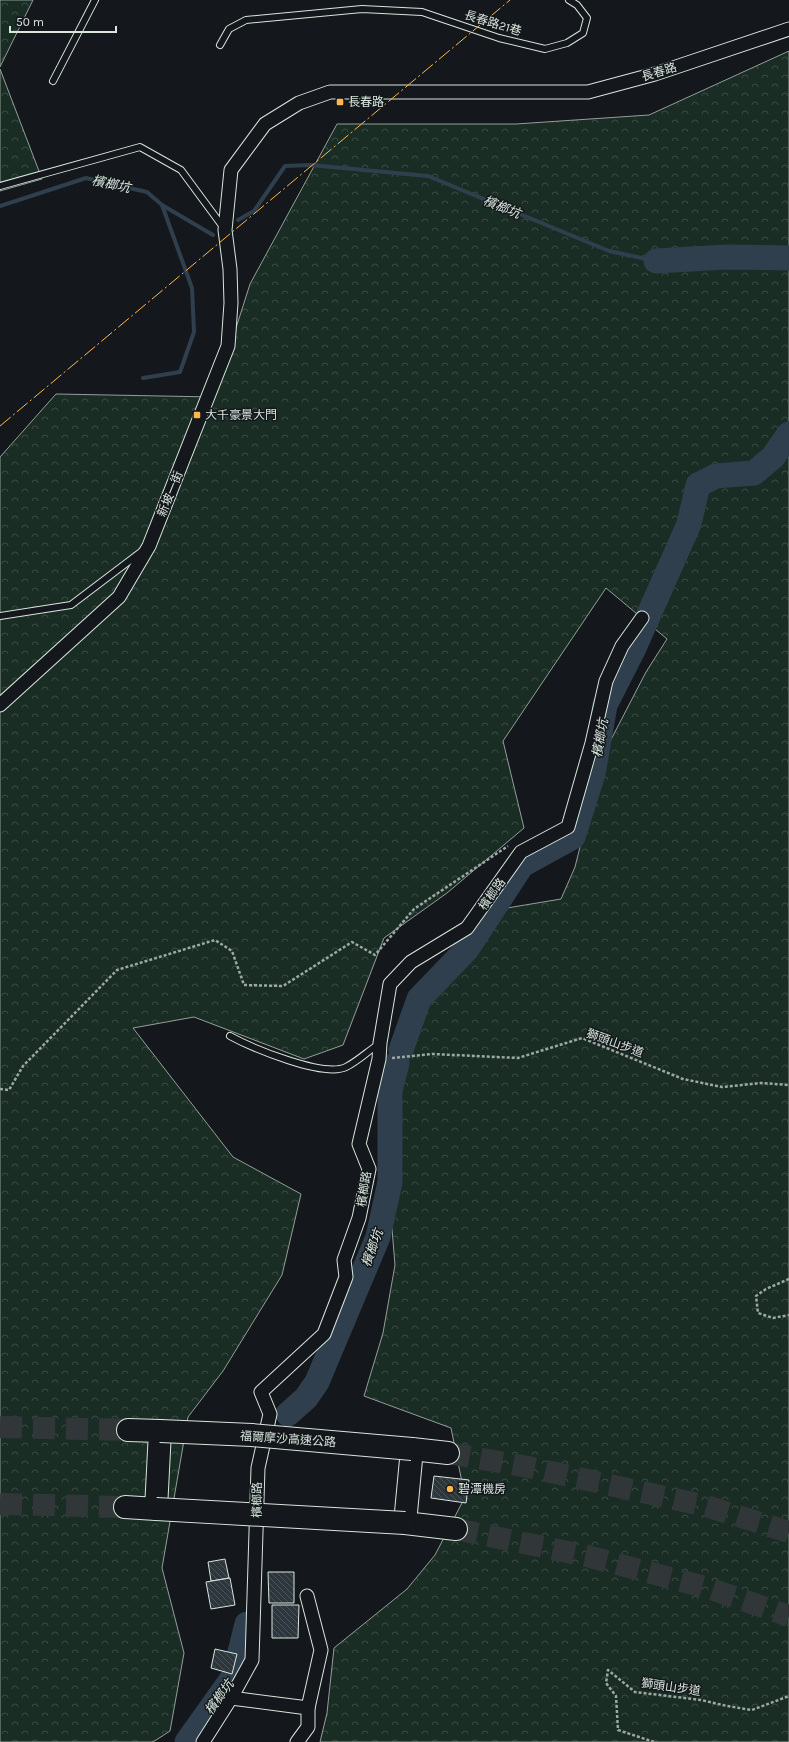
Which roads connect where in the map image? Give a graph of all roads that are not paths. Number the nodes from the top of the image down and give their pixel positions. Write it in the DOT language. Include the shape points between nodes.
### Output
graph roads {
  1 [pos="95,0"];
  2 [pos="569,0"];
  3 [pos="789,29"];
  4 [pos="220,45"];
  5 [pos="54,81"];
  6 [pos="0,186"];
  7 [pos="226,230"];
  8 [pos="149,546"];
  9 [pos="0,616"];
  10 [pos="642,618"];
  11 [pos="0,705"];
  12 [pos="230,1036"];
  13 [pos="380,1043"];
  14 [pos="128,1430"];
  15 [pos="160,1431"];
  16 [pos="412,1448"];
  17 [pos="448,1453"];
  18 [pos="125,1507"];
  19 [pos="156,1509"];
  20 [pos="405,1523"];
  21 [pos="456,1529"];
  22 [pos="307,1596"];
  23 [pos="232,1698"];
  24 [pos="308,1708"];
  25 [pos="203,1742"];
  26 [pos="297,1742"];
  1 -- 5 [label="lane"];
  2 -- 4 [label="lane, 長春路21巷" via="577,5 587,18 583,33 567,43 545,49 499,38 422,12 362,9 246,20 229,29"];
  3 -- 7 [label="street, 長春路" via="655,74 588,92 330,92 299,103 265,124 232,170"];
  6 -- 7 [label="lane" via="140,147 181,170"];
  7 -- 8 [label="street, 新坡一街" via="232,303 228,346"];
  8 -- 9 [label="lane" via="71,605"];
  8 -- 11 [label="street, 新坡一街" via="119,597"];
  10 -- 13 [label="street, 檳榔路" via="622,646 606,681 592,743 568,827 521,852 467,928 411,962 390,984"];
  12 -- 13 [label="lane" via="307,1066 326,1069 345,1067"];
  13 -- 23 [label="street, 檳榔路" via="379,1059 360,1144 368,1169 359,1218 344,1260 346,1277 324,1334 262,1392 270,1414 258,1468 252,1660"];
  14 -- 15 [label="highway, 福爾摩沙高速公路"];
  15 -- 16 [label="highway, 福爾摩沙高速公路, bridge" via="252,1435"];
  15 -- 19 [label="highway"];
  16 -- 17 [label="highway, 福爾摩沙高速公路"];
  16 -- 20 [label="highway"];
  18 -- 19 [label="highway"];
  19 -- 20 [label="highway, bridge"];
  20 -- 21 [label="highway"];
  22 -- 24 [label="street" via="321,1650"];
  23 -- 24 [label="street"];
  23 -- 25 [label="street, 檳榔路"];
  24 -- 26 [label="street" via="308,1727"];
}
